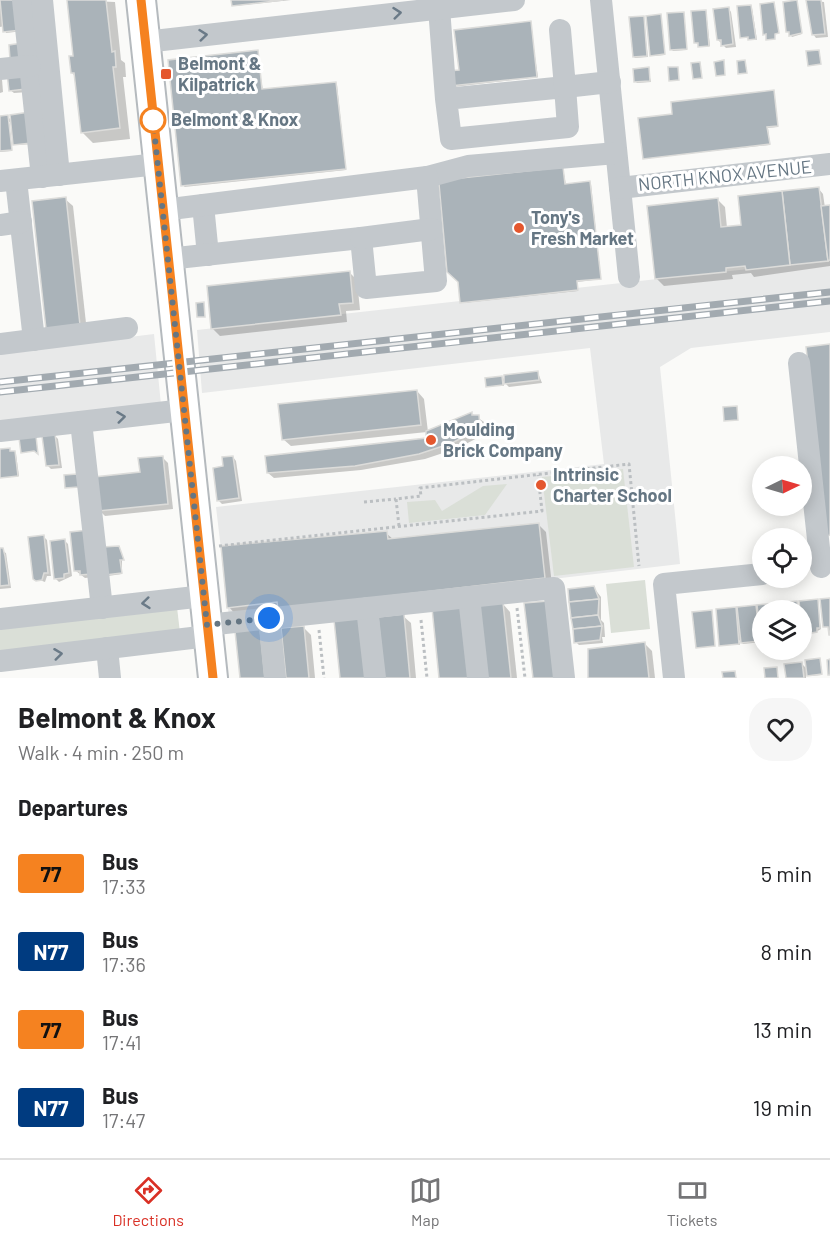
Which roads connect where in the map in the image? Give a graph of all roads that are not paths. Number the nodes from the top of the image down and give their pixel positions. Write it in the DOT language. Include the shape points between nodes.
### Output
graph roads {
  1 [pos="23,0"];
  2 [pos="42,0"];
  3 [pos="141,0"];
  4 [pos="514,0"];
  5 [pos="602,0"];
  6 [pos="439,9"];
  7 [pos="560,30"];
  8 [pos="145,42"];
  9 [pos="30,66"];
  10 [pos="0,69"];
  11 [pos="609,82"];
  12 [pos="565,87"];
  13 [pos="446,99"];
  14 [pos="616,153"];
  15 [pos="158,164"];
  16 [pos="830,164"];
  17 [pos="50,176"];
  18 [pos="427,177"];
  19 [pos="8,180"];
  20 [pos="620,188"];
  21 [pos="203,205"];
  22 [pos="163,210"];
  23 [pos="11,223"];
  24 [pos="431,229"];
  25 [pos="361,238"];
  26 [pos="208,255"];
  27 [pos="168,259"];
  28 [pos="629,276"];
  29 [pos="127,328"];
  30 [pos="34,340"];
  31 [pos="0,344"];
  32 [pos="800,363"];
  33 [pos="184,410"];
  34 [pos="81,422"];
  35 [pos="0,431"];
  36 [pos="817,568"];
  37 [pos="752,575"];
  38 [pos="204,596"];
  39 [pos="469,597"];
  40 [pos="102,608"];
  41 [pos="367,608"];
  42 [pos="269,618"];
  43 [pos="0,619"];
  44 [pos="208,631"];
  45 [pos="107,648"];
  46 [pos="0,661"];
  47 [pos="110,678"];
  48 [pos="213,678"];
  49 [pos="275,678"];
  50 [pos="375,678"];
  51 [pos="478,678"];
  52 [pos="564,678"];
  53 [pos="674,678"];
  1 -- 9 [label="street"];
  2 -- 17 [label="street"];
  3 -- 8 [label="main road"];
  4 -- 6 [label="street"];
  5 -- 11 [label="street"];
  8 -- 6 [label="street, one-way"];
  6 -- 13 [label="street"];
  7 -- 12 [label="street"];
  8 -- 15 [label="main road"];
  9 -- 10 [label="street"];
  9 -- 17 [label="street"];
  11 -- 12 [label="street"];
  11 -- 14 [label="street"];
  12 -- 13 [label="street"];
  12 -- 13 [label="street" via="568,127 451,139"];
  14 -- 18 [label="street" via="468,166"];
  14 -- 20 [label="street"];
  15 -- 17 [label="street"];
  15 -- 22 [label="main road"];
  16 -- 20 [label="street, NORTH KNOX AVENUE"];
  17 -- 19 [label="street"];
  18 -- 21 [label="street"];
  18 -- 24 [label="street"];
  19 -- 23 [label="street"];
  20 -- 28 [label="street"];
  21 -- 22 [label="street"];
  21 -- 26 [label="street"];
  22 -- 27 [label="main road"];
  23 -- 30 [label="street"];
  24 -- 25 [label="street"];
  24 -- 25 [label="street" via="436,281 366,288"];
  25 -- 26 [label="street"];
  26 -- 27 [label="street"];
  27 -- 33 [label="main road"];
  29 -- 30 [label="street"];
  30 -- 31 [label="street"];
  32 -- 36 [label="street"];
  34 -- 33 [label="street, one-way"];
  33 -- 38 [label="main road"];
  34 -- 35 [label="street"];
  34 -- 40 [label="street"];
  37 -- 53 [label="street" via="664,584"];
  38 -- 40 [label="street, one-way"];
  38 -- 44 [label="main road"];
  39 -- 41 [label="street"];
  39 -- 51 [label="street"];
  39 -- 52 [label="street" via="554,588"];
  40 -- 43 [label="street"];
  41 -- 42 [label="street"];
  41 -- 50 [label="street"];
  42 -- 44 [label="street"];
  42 -- 49 [label="street"];
  44 -- 45 [label="street"];
  44 -- 48 [label="main road"];
  46 -- 45 [label="street, one-way"];
  45 -- 47 [label="street"];
}
